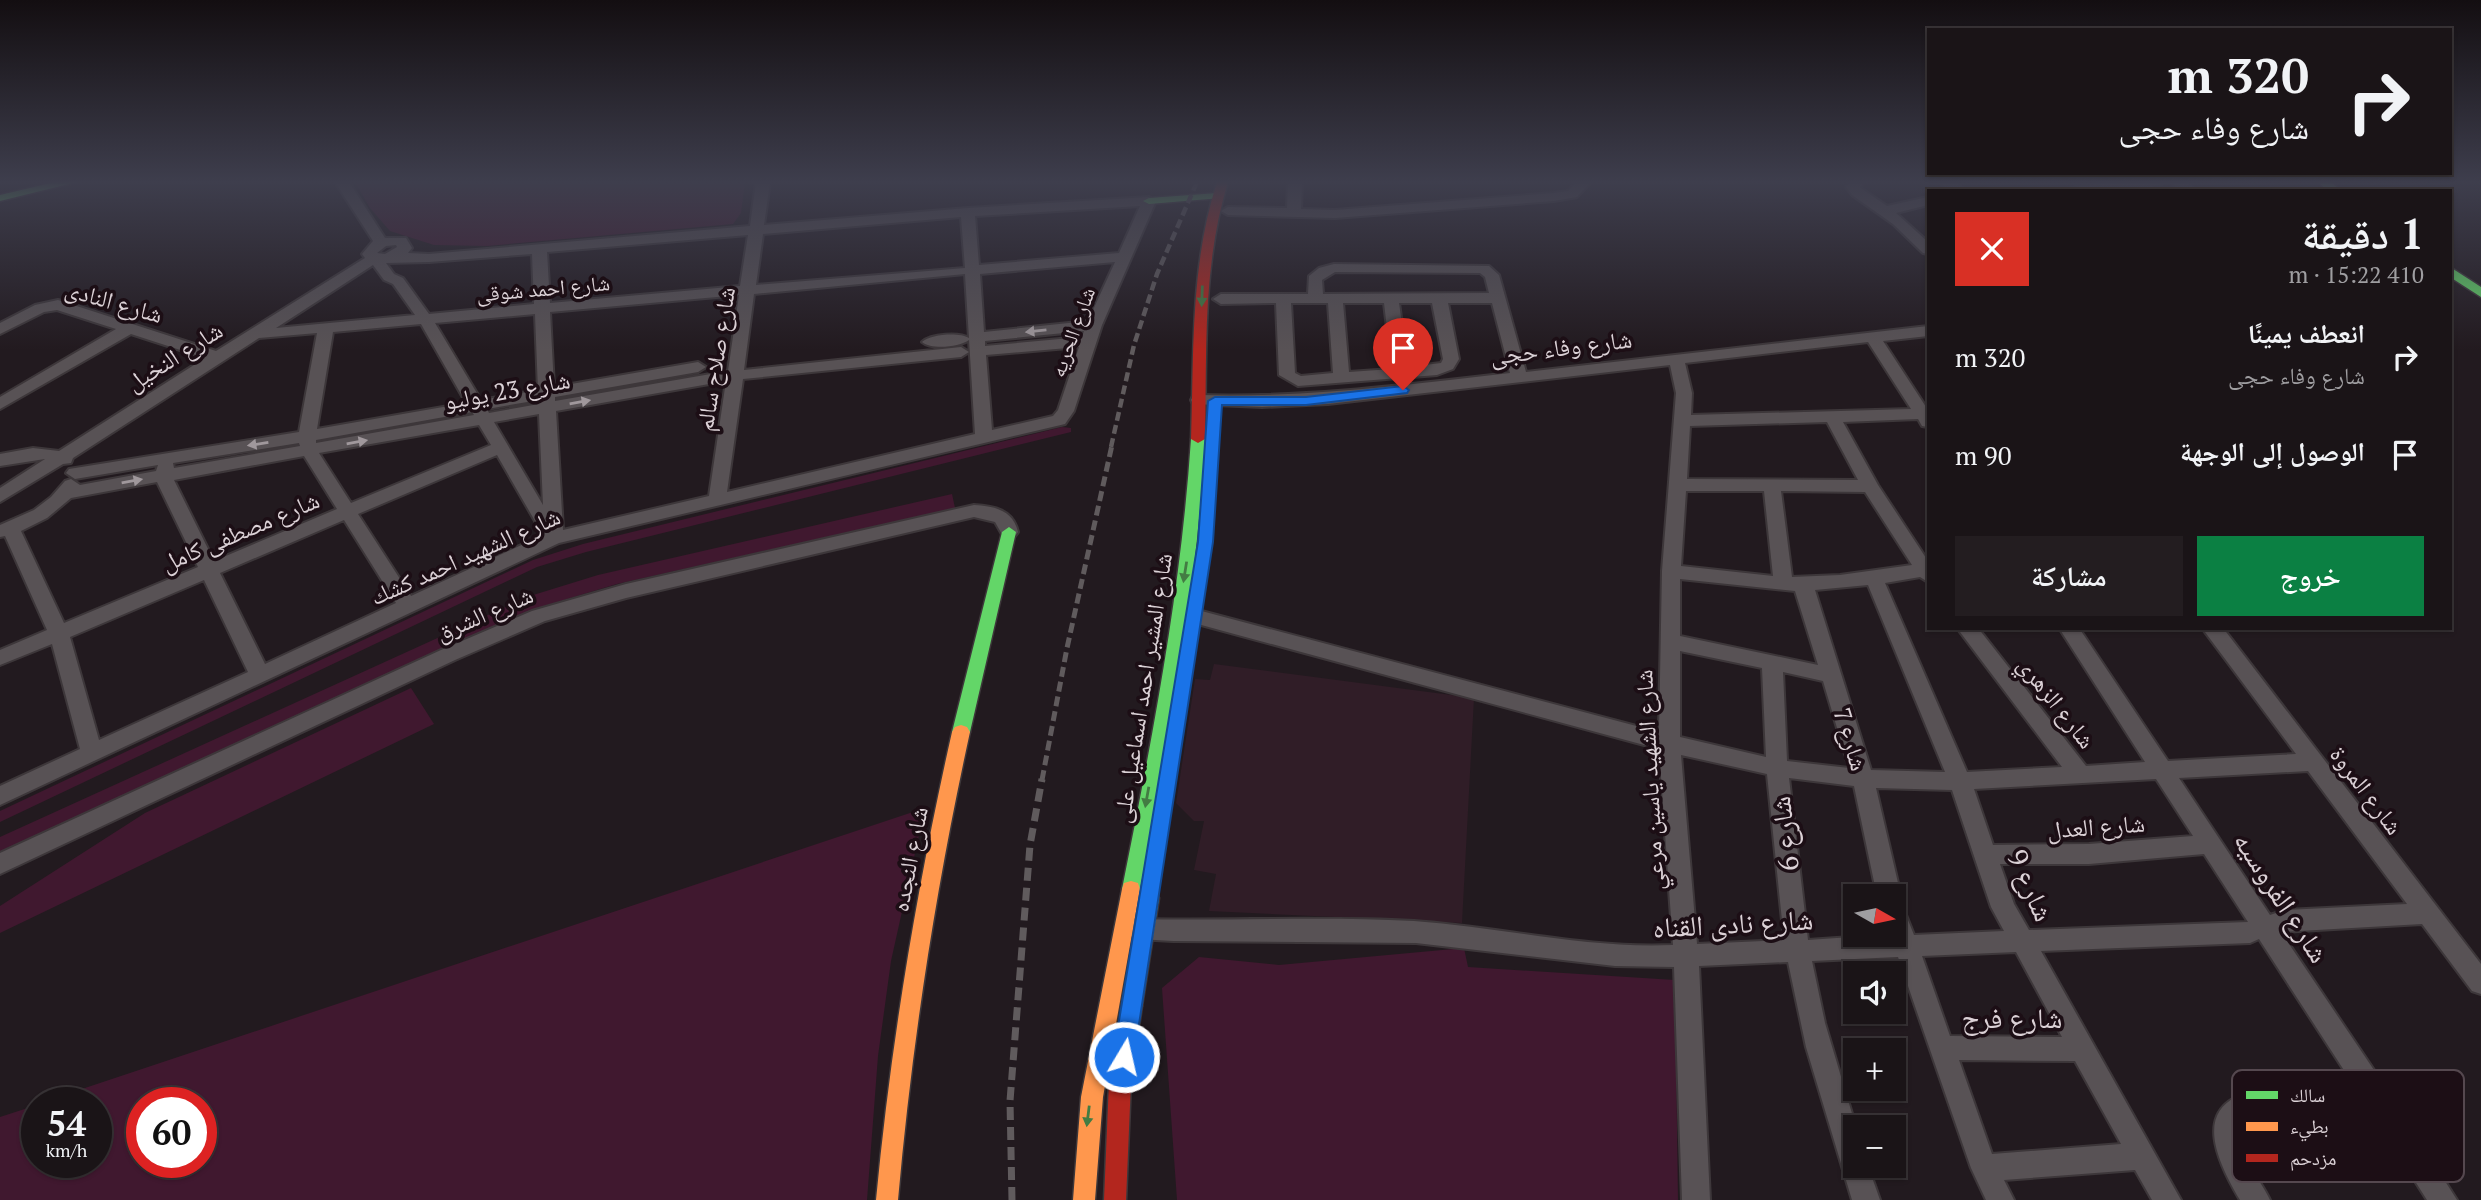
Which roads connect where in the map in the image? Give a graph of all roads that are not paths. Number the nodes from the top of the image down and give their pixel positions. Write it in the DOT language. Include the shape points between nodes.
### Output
graph roads {
  1 [pos="373,238"];
  2 [pos="660,238"];
  3 [pos="756,238"];
  4 [pos="967,238"];
  5 [pos="1132,238"];
  6 [pos="1206,238"];
  7 [pos="1223,238"];
  8 [pos="539,248"];
  9 [pos="474,253"];
  10 [pos="382,255"];
  11 [pos="1123,257"];
  12 [pos="2452,261"];
  13 [pos="1221,262"];
  14 [pos="1408,268"];
  15 [pos="966,270"];
  16 [pos="2452,272"];
  17 [pos="2481,281"];
  18 [pos="748,290"];
  19 [pos="2481,293"];
  20 [pos="1498,298"];
  21 [pos="1221,299"];
  22 [pos="1283,299"];
  23 [pos="1316,299"];
  24 [pos="1335,299"];
  25 [pos="1391,299"];
  26 [pos="1411,299"];
  27 [pos="1439,299"];
  28 [pos="542,308"];
  29 [pos="426,320"];
  30 [pos="1094,325"];
  31 [pos="129,328"];
  32 [pos="326,328"];
  33 [pos="0,329"];
  34 [pos="1927,331"];
  35 [pos="256,334"];
  36 [pos="1872,336"];
  37 [pos="1088,341"];
  38 [pos="970,345"];
  39 [pos="218,357"];
  40 [pos="1676,359"];
  41 [pos="736,368"];
  42 [pos="1401,373"];
  43 [pos="1341,377"];
  44 [pos="1519,377"];
  45 [pos="1210,396"];
  46 [pos="547,400"];
  47 [pos="0,404"];
  48 [pos="479,412"];
  49 [pos="1833,418"];
  50 [pos="1059,420"];
  51 [pos="1927,420"];
  52 [pos="1682,421"];
  53 [pos="984,437"];
  54 [pos="308,444"];
  55 [pos="499,448"];
  56 [pos="61,457"];
  57 [pos="0,460"];
  58 [pos="165,467"];
  59 [pos="75,473"];
  60 [pos="1678,485"];
  61 [pos="1870,485"];
  62 [pos="1772,486"];
  63 [pos="65,493"];
  64 [pos="0,496"];
  65 [pos="717,501"];
  66 [pos="1201,506"];
  67 [pos="349,512"];
  68 [pos="5,530"];
  69 [pos="1009,532"];
  70 [pos="554,538"];
  71 [pos="211,570"];
  72 [pos="1671,571"];
  73 [pos="1927,571"];
  74 [pos="1874,578"];
  75 [pos="1793,584"];
  76 [pos="408,607"];
  77 [pos="1195,616"];
  78 [pos="1969,630"];
  79 [pos="2070,630"];
  80 [pos="2214,630"];
  81 [pos="58,634"];
  82 [pos="1669,642"];
  83 [pos="0,658"];
  84 [pos="1772,663"];
  85 [pos="1831,675"];
  86 [pos="260,676"];
  87 [pos="1175,688"];
  88 [pos="1669,743"];
  89 [pos="92,752"];
  90 [pos="2313,762"];
  91 [pos="1776,769"];
  92 [pos="2163,770"];
  93 [pos="2080,774"];
  94 [pos="1863,779"];
  95 [pos="1960,780"];
  96 [pos="0,796"];
  97 [pos="1164,805"];
  98 [pos="1139,842"];
  99 [pos="1158,844"];
  100 [pos="2212,844"];
  101 [pos="1984,855"];
  102 [pos="0,864"];
  103 [pos="1152,880"];
  104 [pos="1886,884"];
  105 [pos="2428,913"];
  106 [pos="2265,926"];
  107 [pos="1134,929"];
  108 [pos="2023,943"];
  109 [pos="1905,947"];
  110 [pos="1906,947"];
  111 [pos="1797,949"];
  112 [pos="1686,955"];
  113 [pos="2481,983"];
  114 [pos="1940,1048"];
  115 [pos="2083,1049"];
  116 [pos="2359,1070"];
  117 [pos="2232,1114"];
  118 [pos="1843,1125"];
  119 [pos="2232,1155"];
  120 [pos="2142,1156"];
  121 [pos="1984,1168"];
  122 [pos="1859,1178"];
  123 [pos="2246,1182"];
  124 [pos="2432,1182"];
  125 [pos="887,1200"];
  126 [pos="1084,1200"];
  127 [pos="1115,1200"];
  128 [pos="1696,1200"];
  129 [pos="1866,1200"];
  130 [pos="2000,1200"];
  131 [pos="2168,1200"];
  132 [pos="2256,1200"];
  133 [pos="2444,1200"];
  1 -- 10 [label="street"];
  2 -- 8 [label="street"];
  3 -- 18 [label="street, شارع صلاح سالم"];
  4 -- 15 [label="street"];
  5 -- 11 [label="street, شارع الحريه"];
  6 -- 45 [label="main road, شارع المشير احمد اسماعيل على, one-way"];
  7 -- 13 [label="main road"];
  8 -- 9 [label="street"];
  8 -- 28 [label="street"];
  9 -- 10 [label="street" via="429,258"];
  9 -- 10 [label="street" via="431,251 396,241"];
  10 -- 29 [label="street" via="388,276 398,281"];
  10 -- 35 [label="street, شارع النخيل"];
  11 -- 15 [label="street, شارع احمد شوقى"];
  11 -- 30 [label="street, شارع الحريه"];
  12 -- 17 [label="main road"];
  14 -- 20 [label="street" via="1484,269 1492,275"];
  14 -- 23 [label="street" via="1324,271 1314,279"];
  14 -- 26 [label="street"];
  15 -- 18 [label="street, شارع احمد شوقى"];
  15 -- 38 [label="street"];
  16 -- 19 [label="main road"];
  18 -- 28 [label="street, شارع احمد شوقى"];
  18 -- 41 [label="street, شارع صلاح سالم"];
  20 -- 27 [label="street"];
  20 -- 44 [label="street"];
  21 -- 22 [label="street"];
  22 -- 23 [label="street"];
  22 -- 43 [label="street" via="1288,377 1298,381"];
  23 -- 24 [label="street"];
  24 -- 25 [label="street"];
  24 -- 43 [label="street"];
  25 -- 26 [label="street"];
  25 -- 42 [label="street"];
  26 -- 27 [label="street"];
  27 -- 42 [label="street" via="1451,361 1441,369"];
  28 -- 29 [label="street, شارع احمد شوقى"];
  28 -- 46 [label="street"];
  29 -- 32 [label="street, شارع احمد شوقى"];
  29 -- 48 [label="street"];
  30 -- 37 [label="street, شارع الحريه"];
  30 -- 38 [label="street, شارع 23 يوليو, one-way"];
  31 -- 33 [label="street, شارع النادى" via="58,305 40,308"];
  31 -- 39 [label="street, شارع النادى"];
  31 -- 47 [label="street"];
  32 -- 35 [label="street, شارع احمد شوقى"];
  32 -- 54 [label="street"];
  34 -- 36 [label="street, شارع وفاء حجى"];
  35 -- 39 [label="street, شارع النخيل"];
  36 -- 40 [label="street, شارع وفاء حجى"];
  36 -- 51 [label="street"];
  37 -- 38 [label="street, شارع 23 يوليو"];
  37 -- 50 [label="street, شارع الحريه"];
  38 -- 41 [label="street, شارع 23 يوليو"];
  38 -- 53 [label="street"];
  39 -- 56 [label="street, شارع النخيل"];
  40 -- 44 [label="street, شارع وفاء حجى"];
  40 -- 52 [label="street, شارع الشهيد ياسين مرعي" via="1684,393"];
  41 -- 46 [label="street, شارع 23 يوليو"];
  41 -- 65 [label="street, شارع صلاح سالم"];
  42 -- 43 [label="street"];
  44 -- 45 [label="street, شارع وفاء حجى" via="1317,400"];
  45 -- 66 [label="main road, شارع المشير احمد اسماعيل على"];
  46 -- 48 [label="street, شارع 23 يوليو"];
  46 -- 70 [label="street"];
  48 -- 54 [label="street, شارع 23 يوليو"];
  48 -- 55 [label="street"];
  49 -- 51 [label="street"];
  49 -- 52 [label="street"];
  49 -- 61 [label="street"];
  50 -- 53 [label="street, شارع الشهيد احمد كشك"];
  52 -- 60 [label="street, شارع الشهيد ياسين مرعي"];
  53 -- 65 [label="street, شارع الشهيد احمد كشك"];
  54 -- 58 [label="street, شارع 23 يوليو"];
  54 -- 67 [label="street"];
  55 -- 67 [label="street, شارع مصطفى كامل"];
  55 -- 70 [label="street"];
  56 -- 57 [label="street" via="32,454"];
  56 -- 59 [label="street"];
  56 -- 64 [label="street, شارع النخيل"];
  58 -- 59 [label="street, شارع 23 يوليو"];
  63 -- 58 [label="street, شارع 23 يوليو, one-way"];
  58 -- 71 [label="street"];
  59 -- 63 [label="street"];
  60 -- 62 [label="street"];
  60 -- 72 [label="street, شارع الشهيد ياسين مرعي"];
  61 -- 62 [label="street"];
  61 -- 73 [label="street"];
  62 -- 75 [label="street, شارع 7"];
  63 -- 68 [label="street" via="52,506"];
  65 -- 70 [label="street, شارع الشهيد احمد كشك"];
  66 -- 77 [label="main road, شارع المشير احمد اسماعيل على"];
  66 -- 87 [label="main road, شارع المشير احمد اسماعيل على, one-way"];
  67 -- 71 [label="street, شارع مصطفى كامل"];
  67 -- 76 [label="street"];
  68 -- 81 [label="street"];
  69 -- 102 [label="street, شارع الشرق" via="1000,516 974,511 626,591 539,616"];
  69 -- 125 [label="main road, شارع النجده" via="929,869 912,963"];
  70 -- 76 [label="street, شارع الشهيد احمد كشك"];
  71 -- 81 [label="street, شارع مصطفى كامل"];
  71 -- 86 [label="street"];
  72 -- 75 [label="street"];
  72 -- 82 [label="street, شارع الشهيد ياسين مرعي"];
  73 -- 74 [label="street"];
  74 -- 75 [label="street"];
  74 -- 95 [label="street, شارع 9"];
  75 -- 85 [label="street, شارع 7"];
  76 -- 86 [label="street, شارع الشهيد احمد كشك"];
  77 -- 87 [label="main road, شارع المشير احمد اسماعيل على"];
  77 -- 88 [label="street"];
  78 -- 93 [label="street, شارع الزهري"];
  79 -- 92 [label="street, شارع الفروسيه"];
  80 -- 90 [label="street, شارع المروة"];
  81 -- 83 [label="street, شارع مصطفى كامل"];
  81 -- 89 [label="street"];
  82 -- 84 [label="street"];
  82 -- 88 [label="street, شارع الشهيد ياسين مرعي"];
  84 -- 85 [label="street"];
  84 -- 91 [label="street, شارع 6"];
  85 -- 94 [label="street, شارع 7"];
  86 -- 89 [label="street, شارع الشهيد احمد كشك"];
  87 -- 97 [label="main road, شارع المشير احمد اسماعيل على"];
  87 -- 98 [label="main road, شارع المشير احمد اسماعيل على, one-way"];
  88 -- 91 [label="street"];
  88 -- 112 [label="street, شارع الشهيد ياسين مرعي"];
  89 -- 96 [label="street, شارع الشهيد احمد كشك"];
  90 -- 92 [label="street"];
  90 -- 105 [label="street, شارع المروة"];
  91 -- 94 [label="street"];
  91 -- 111 [label="street, شارع 6"];
  92 -- 93 [label="street"];
  92 -- 100 [label="street, شارع الفروسيه"];
  93 -- 95 [label="street"];
  94 -- 95 [label="street"];
  94 -- 104 [label="street, شارع 7"];
  95 -- 101 [label="street, شارع 9"];
  98 -- 99 [label="main road"];
  98 -- 107 [label="main road, شارع المشير احمد اسماعيل على"];
  100 -- 101 [label="street, شارع العدل" via="2089,854"];
  100 -- 106 [label="street, شارع الفروسيه"];
  101 -- 108 [label="street, شارع 9" via="2003,907"];
  103 -- 107 [label="main road, شارع المشير احمد اسماعيل على"];
  105 -- 106 [label="street, شارع نادى القناه" via="2285,920"];
  105 -- 113 [label="street, شارع المروة"];
  106 -- 108 [label="street, شارع نادى القناه" via="2250,932"];
  106 -- 116 [label="street, شارع الفروسيه"];
  107 -- 112 [label="street, شارع نادى القناه" via="1413,932 1603,956"];
  107 -- 126 [label="main road, شارع المشير احمد اسماعيل على, one-way" via="1093,1077"];
  107 -- 127 [label="main road, شارع المشير احمد اسماعيل على"];
  108 -- 110 [label="street, شارع نادى القناه"];
  108 -- 115 [label="street, شارع 9"];
  109 -- 111 [label="street, شارع نادى القناه"];
  109 -- 114 [label="street"];
  111 -- 112 [label="street, شارع نادى القناه"];
  111 -- 118 [label="street, شارع 6" via="1814,1030"];
  112 -- 128 [label="street, شارع الشهيد ياسين مرعي"];
  114 -- 115 [label="street, شارع فرج"];
  114 -- 121 [label="street"];
  115 -- 120 [label="street, شارع 9"];
  117 -- 119 [label="street" via="2226,1131"];
  120 -- 121 [label="street"];
  120 -- 131 [label="street, شارع 9"];
  121 -- 130 [label="street"];
  122 -- 129 [label="street, شارع 6"];
  123 -- 132 [label="street"];
  124 -- 133 [label="street, شارع الفروسيه"];
}
